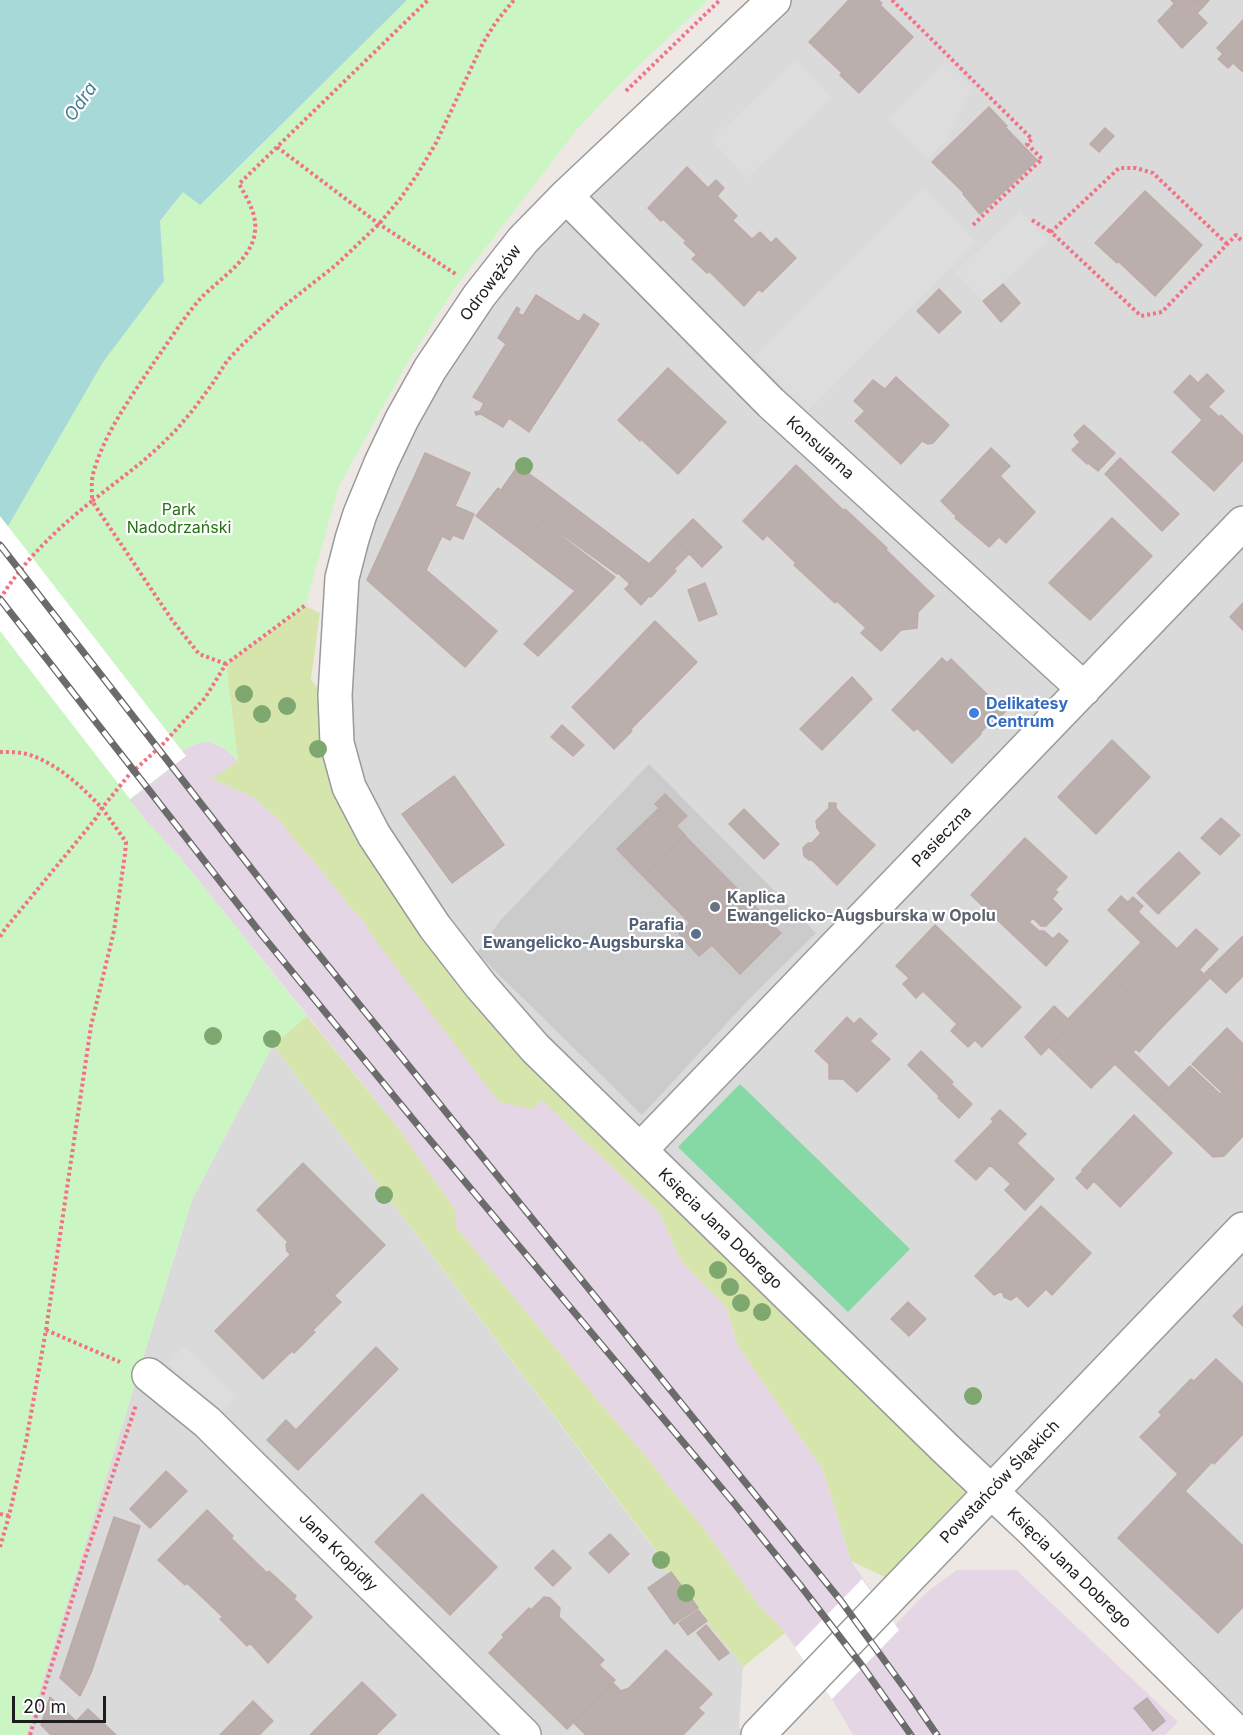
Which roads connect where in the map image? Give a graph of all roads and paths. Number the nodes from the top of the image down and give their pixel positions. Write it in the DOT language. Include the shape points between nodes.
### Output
graph roads {
  1 [pos="428,0"];
  2 [pos="514,0"];
  3 [pos="774,0"];
  4 [pos="892,0"];
  5 [pos="277,147"];
  6 [pos="566,196"];
  7 [pos="1032,220"];
  8 [pos="379,224"];
  9 [pos="973,225"];
  10 [pos="1051,232"];
  11 [pos="1243,242"];
  12 [pos="1227,244"];
  13 [pos="457,275"];
  14 [pos="92,501"];
  15 [pos="1243,523"];
  16 [pos="342,578"];
  17 [pos="0,599"];
  18 [pos="337,645"];
  19 [pos="226,664"];
  20 [pos="1084,689"];
  21 [pos="0,752"];
  22 [pos="102,808"];
  23 [pos="0,937"];
  24 [pos="640,1150"];
  25 [pos="1243,1229"];
  26 [pos="46,1330"];
  27 [pos="148,1375"];
  28 [pos="991,1492"];
  29 [pos="0,1514"];
  30 [pos="9,1516"];
  31 [pos="0,1547"];
  32 [pos="768,1731"];
  33 [pos="30,1735"];
  34 [pos="524,1735"];
  35 [pos="1239,1735"];
  1 -- 5 [label="path"];
  2 -- 8 [label="path" via="483,44 417,175"];
  3 -- 6 [label="street, Odrowążów"];
  4 -- 9 [label="path" via="1032,139 1026,144 1042,159"];
  5 -- 8 [label="path"];
  5 -- 14 [label="path" via="239,184 254,216 250,248 201,298 119,417 101,449 92,476"];
  6 -- 16 [label="street, Odrowążów" via="523,240 430,369 371,486"];
  6 -- 20 [label="street, Konsularna" via="771,403"];
  7 -- 10 [label="path"];
  8 -- 13 [label="path"];
  8 -- 14 [label="path" via="336,265 258,328 227,361 177,430"];
  10 -- 12 [label="path" via="1119,168 1136,168 1153,173"];
  10 -- 12 [label="path" via="1141,316 1162,312"];
  11 -- 12 [label="path" via="1236,235"];
  14 -- 17 [label="path" via="38,549"];
  14 -- 19 [label="path" via="199,654"];
  15 -- 20 [label="street, Pasieczna"];
  16 -- 18 [label="street, Odrowążów"];
  16 -- 19 [label="path"];
  18 -- 24 [label="street, Księcia Jana Dobrego" via="338,743 349,788 374,835 435,927 481,986 535,1048"];
  19 -- 22 [label="path" via="205,698"];
  20 -- 24 [label="street, Pasieczna"];
  21 -- 22 [label="path" via="33,755 81,786"];
  22 -- 23 [label="path"];
  22 -- 26 [label="path" via="126,842 125,854 114,931 91,1026"];
  24 -- 28 [label="street, Księcia Jana Dobrego"];
  25 -- 28 [label="street, Powstańców Śląskich"];
  26 -- 27 [label="path"];
  26 -- 30 [label="path"];
  27 -- 33 [label="path" via="88,1547"];
  27 -- 34 [label="street, Jana Kropidły" via="207,1422"];
  28 -- 32 [label="street, Powstańców Śląskich"];
  28 -- 35 [label="street, Księcia Jana Dobrego"];
  29 -- 30 [label="path"];
  30 -- 31 [label="path"];
}
